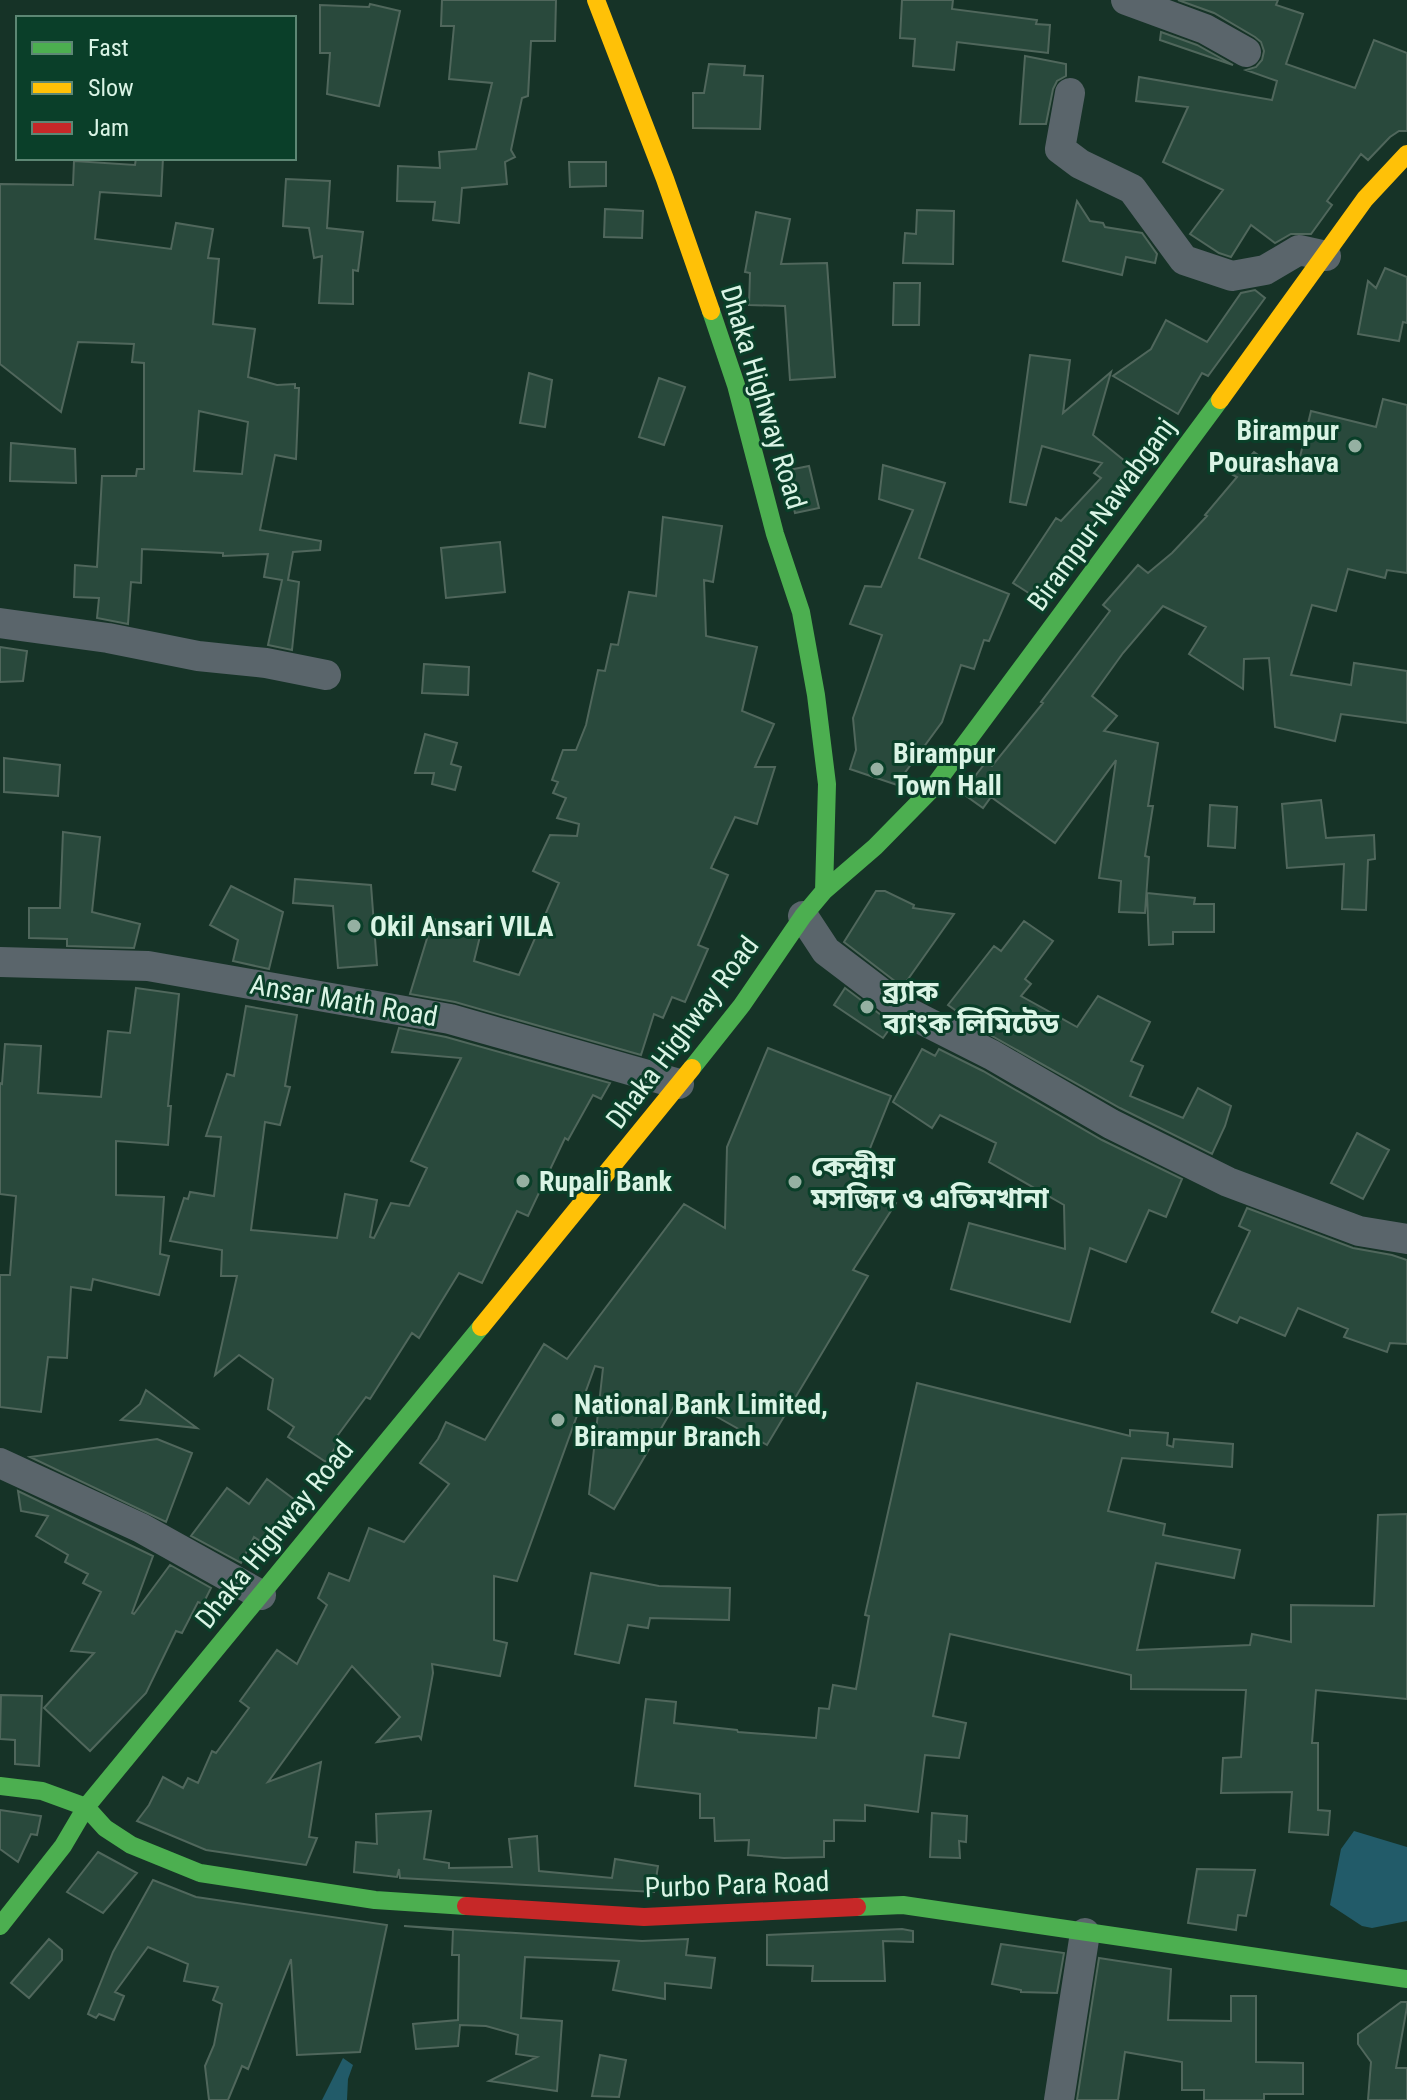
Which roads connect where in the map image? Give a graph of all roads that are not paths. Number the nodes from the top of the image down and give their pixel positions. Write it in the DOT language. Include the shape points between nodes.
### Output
graph roads {
  1 [pos="596,0"];
  2 [pos="1126,0"];
  3 [pos="1246,52"];
  4 [pos="1070,93"];
  5 [pos="1403,164"];
  6 [pos="1326,256"];
  7 [pos="0,623"];
  8 [pos="326,675"];
  9 [pos="824,891"];
  10 [pos="803,916"];
  11 [pos="0,962"];
  12 [pos="679,1084"];
  13 [pos="1407,1239"];
  14 [pos="0,1463"];
  15 [pos="261,1595"];
  16 [pos="0,1786"];
  17 [pos="86,1807"];
  18 [pos="0,1926"];
  19 [pos="1085,1933"];
  20 [pos="1407,1979"];
  21 [pos="1059,2100"];
  1 -- 9 [label="main road, Dhaka Highway Road" via="714,319 801,612 827,784"];
  2 -- 3 [label="street" via="1205,29"];
  4 -- 6 [label="street" via="1060,149 1132,189 1184,260 1232,276 1265,270 1299,250"];
  5 -- 6 [label="main road, Birampur-Nawabganj" via="1365,199"];
  6 -- 9 [label="main road, Birampur-Nawabganj" via="931,790"];
  7 -- 8 [label="street"];
  9 -- 10 [label="main road, Dhaka Highway Road"];
  10 -- 12 [label="main road, Dhaka Highway Road"];
  10 -- 13 [label="street" via="826,951 905,1011 1111,1124 1228,1182 1359,1231"];
  11 -- 12 [label="street, Ansar Math Road" via="148,966 450,1019"];
  12 -- 15 [label="main road, Dhaka Highway Road"];
  14 -- 15 [label="street" via="141,1528"];
  15 -- 17 [label="main road, Dhaka Highway Road"];
  16 -- 17 [label="main road" via="42,1791"];
  17 -- 18 [label="main road, Dhaka Highway Road" via="63,1846"];
  17 -- 19 [label="main road, Purbo Para Road" via="131,1845 200,1873 375,1900 644,1917 903,1905"];
  19 -- 20 [label="main road, Purbo Para Road"];
  19 -- 21 [label="street"];
}
